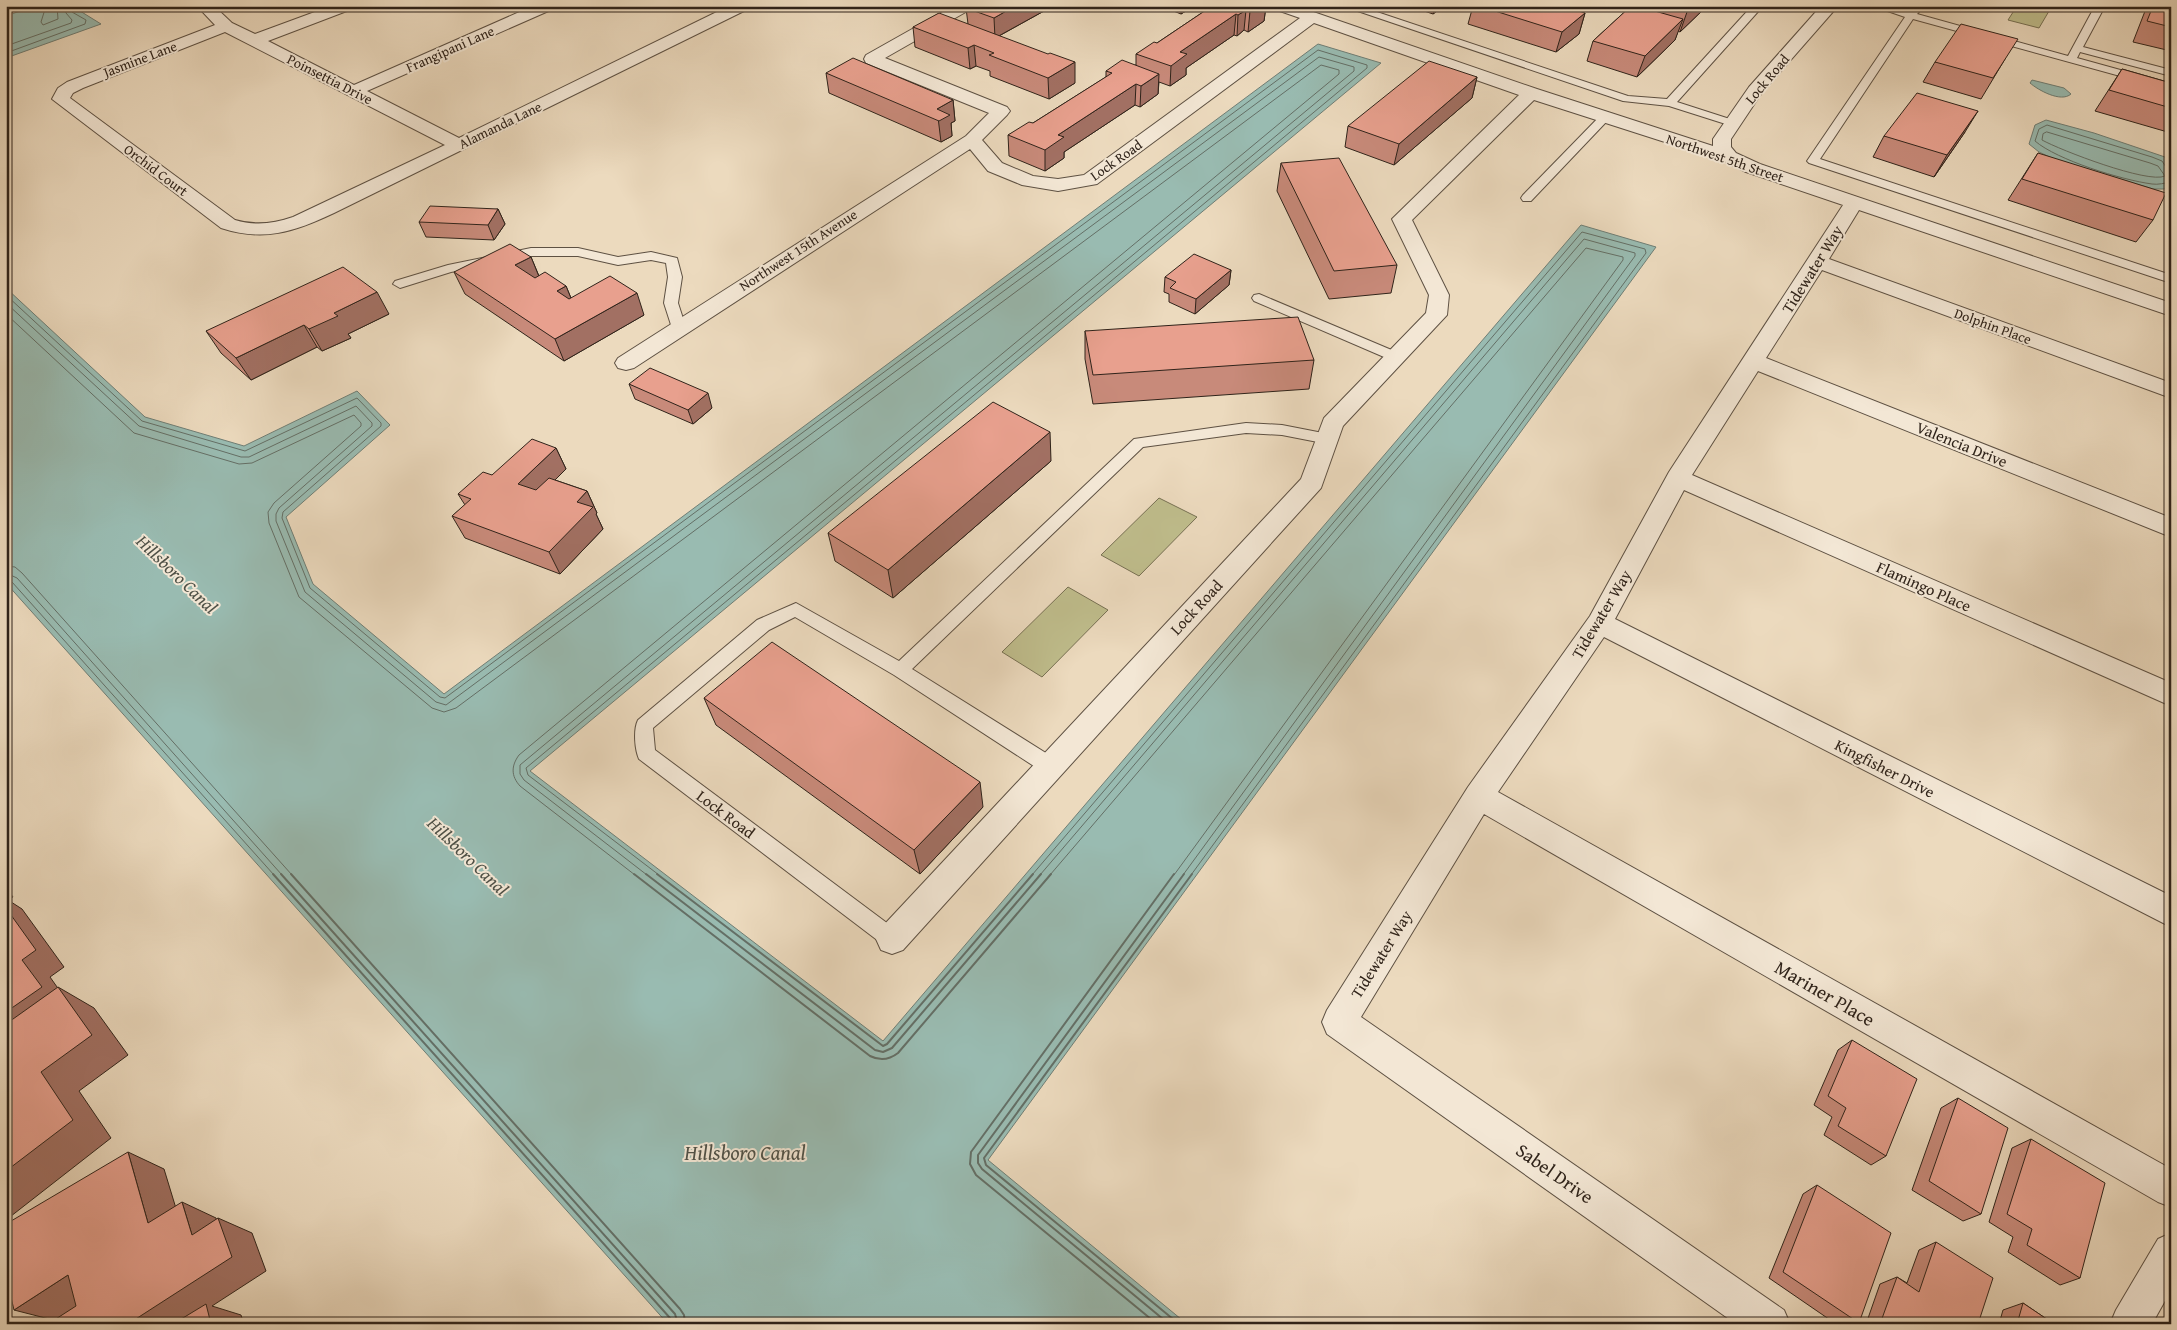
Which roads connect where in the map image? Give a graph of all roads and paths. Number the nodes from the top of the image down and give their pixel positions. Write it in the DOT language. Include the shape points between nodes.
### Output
graph roads {
  1 [pos="205,6"];
  2 [pos="346,6"];
  3 [pos="546,6"];
  4 [pos="742,6"];
  5 [pos="965,6"];
  6 [pos="1280,6"];
  7 [pos="1348,6"];
  8 [pos="1758,6"];
  9 [pos="1830,6"];
  10 [pos="1878,6"];
  11 [pos="2100,6"];
  12 [pos="1915,11"];
  13 [pos="1312,17"];
  14 [pos="226,26"];
  15 [pos="255,40"];
  16 [pos="2077,48"];
  17 [pos="2070,60"];
  18 [pos="2171,73"];
  19 [pos="2171,87"];
  20 [pos="354,91"];
  21 [pos="1532,93"];
  22 [pos="61,99"];
  23 [pos="1670,104"];
  24 [pos="1605,117"];
  25 [pos="1732,123"];
  26 [pos="972,140"];
  27 [pos="459,145"];
  28 [pos="1730,157"];
  29 [pos="1528,198"];
  30 [pos="1855,202"];
  31 [pos="254,230"];
  32 [pos="1816,261"];
  33 [pos="2171,279"];
  34 [pos="400,284"];
  35 [pos="1259,298"];
  36 [pos="2171,310"];
  37 [pos="679,328"];
  38 [pos="1396,357"];
  39 [pos="1754,361"];
  40 [pos="626,363"];
  41 [pos="2171,391"];
  42 [pos="1328,439"];
  43 [pos="1678,478"];
  44 [pos="2171,528"];
  45 [pos="1599,624"];
  46 [pos="900,670"];
  47 [pos="2171,695"];
  48 [pos="1050,766"];
  49 [pos="1479,796"];
  50 [pos="2171,912"];
  51 [pos="892,939"];
  52 [pos="1340,1022"];
  53 [pos="2171,1189"];
  54 [pos="2171,1252"];
  55 [pos="1770,1324"];
  56 [pos="2130,1324"];
  1 -- 14 [label="street, Poinsettia Drive"];
  2 -- 15 [label="street"];
  3 -- 20 [label="street, Frangipani Lane"];
  4 -- 27 [label="street, Alamanda Lane"];
  5 -- 26 [label="street" via="872,59 1001,111"];
  6 -- 13 [label="street, Northwest 5th Street"];
  7 -- 23 [label="lane" via="1627,99"];
  8 -- 23 [label="lane"];
  9 -- 25 [label="street, Lock Road" via="1755,90"];
  10 -- 12 [label="lane"];
  11 -- 16 [label="lane"];
  12 -- 17 [label="lane"];
  12 -- 33 [label="lane" via="1813,160"];
  13 -- 21 [label="street, Northwest 5th Street"];
  13 -- 26 [label="street, Lock Road" via="1090,180 1058,186 1029,182 995,167"];
  14 -- 15 [label="street, Poinsettia Drive"];
  14 -- 22 [label="street, Jasmine Lane" via="71,86"];
  15 -- 20 [label="street, Poinsettia Drive"];
  16 -- 17 [label="lane"];
  16 -- 18 [label="lane"];
  17 -- 19 [label="lane"];
  20 -- 27 [label="street, Poinsettia Drive"];
  21 -- 24 [label="street, Northwest 5th Street"];
  21 -- 38 [label="street, Lock Road" via="1402,219 1439,295 1436,316"];
  22 -- 31 [label="street, Orchid Court" via="228,224"];
  23 -- 25 [label="lane"];
  24 -- 28 [label="street, Northwest 5th Street"];
  24 -- 29 [label="lane"];
  25 -- 28 [label="street, Lock Road" via="1721,144"];
  26 -- 37 [label="street, Northwest 15th Avenue"];
  27 -- 31 [label="street, Alamanda Lane" via="302,220 276,228"];
  28 -- 30 [label="street, Northwest 5th Street" via="1753,168"];
  30 -- 32 [label="street, Tidewater Way"];
  30 -- 36 [label="street, Northwest 5th Street"];
  32 -- 39 [label="street, Tidewater Way"];
  32 -- 41 [label="street, Dolphin Place"];
  34 -- 37 [label="lane" via="531,252 578,252 618,261 651,256 672,261 675,278 671,304"];
  35 -- 38 [label="lane"];
  37 -- 40 [label="street, Northwest 15th Avenue"];
  38 -- 42 [label="street, Lock Road" via="1332,423"];
  39 -- 43 [label="street, Tidewater Way"];
  39 -- 44 [label="street, Valencia Drive"];
  42 -- 46 [label="lane" via="1282,430 1246,428 1138,444"];
  42 -- 48 [label="street, Lock Road" via="1312,482"];
  43 -- 45 [label="street, Tidewater Way"];
  43 -- 47 [label="street, Flamingo Place"];
  45 -- 49 [label="street, Tidewater Way"];
  45 -- 50 [label="street, Kingfisher Drive"];
  46 -- 48 [label="lane, Lock Road"];
  46 -- 51 [label="lane, Lock Road" via="796,609 763,625 644,725 646,754"];
  48 -- 51 [label="street, Lock Road"];
  49 -- 52 [label="street, Tidewater Way"];
  49 -- 53 [label="street, Mariner Place"];
  52 -- 55 [label="street, Sabel Drive"];
  54 -- 56 [label="street"];
}
